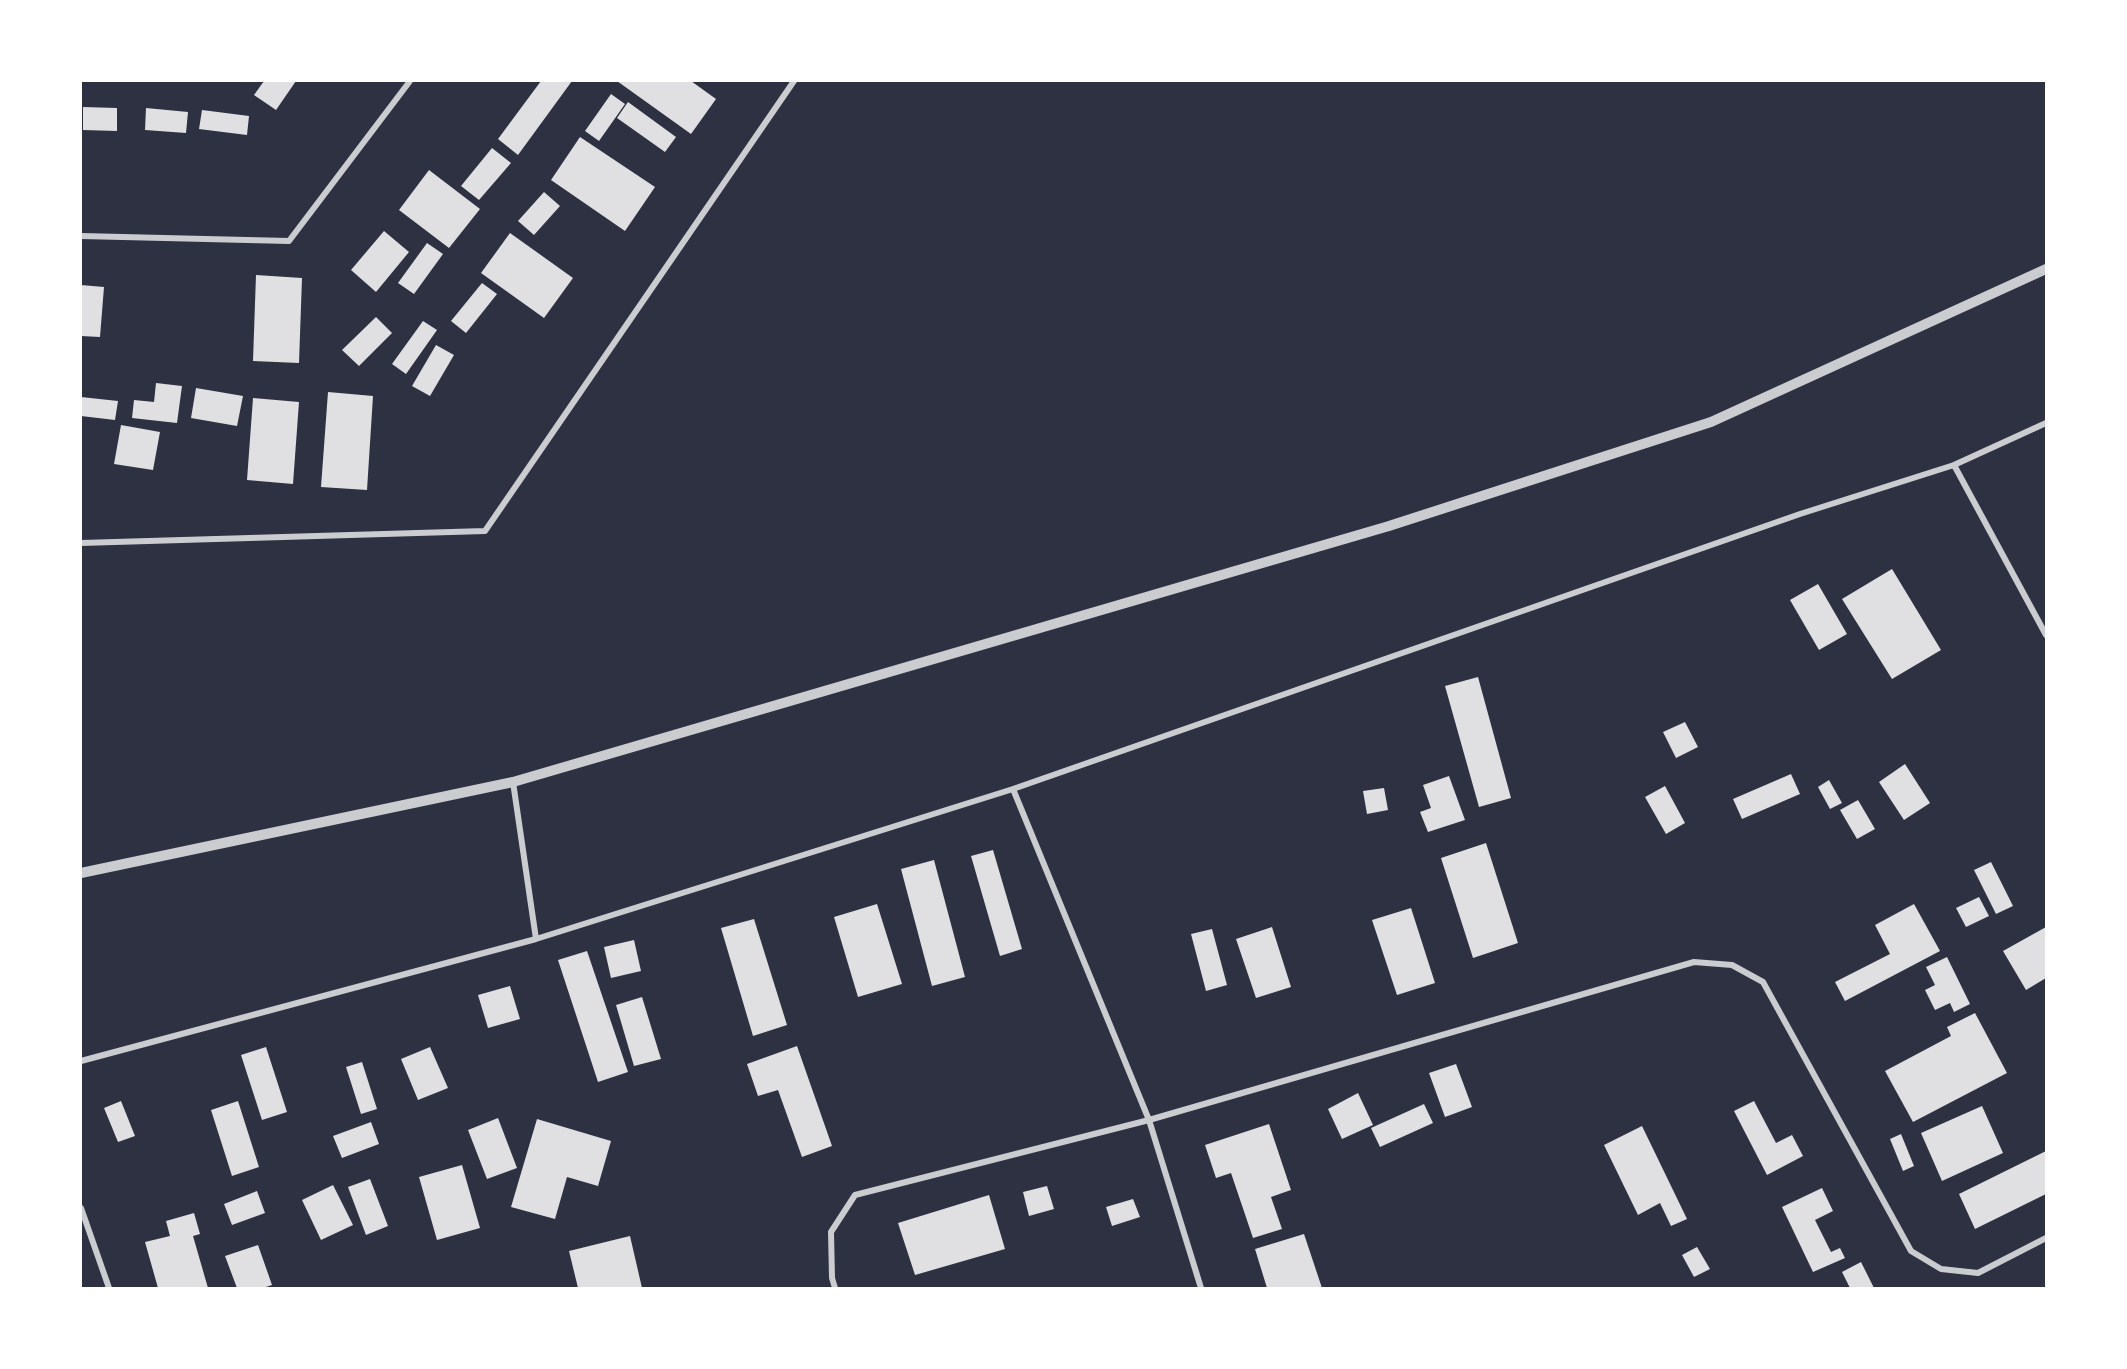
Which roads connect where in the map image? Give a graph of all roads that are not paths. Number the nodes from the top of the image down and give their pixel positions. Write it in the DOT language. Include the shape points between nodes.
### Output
graph roads {
  1 [pos="410,81"];
  2 [pos="794,81"];
  3 [pos="81,236"];
  4 [pos="2046,268"];
  5 [pos="2046,423"];
  6 [pos="1954,465"];
  7 [pos="81,543"];
  8 [pos="2046,635"];
  9 [pos="513,782"];
  10 [pos="1013,789"];
  11 [pos="81,873"];
  12 [pos="536,939"];
  13 [pos="81,1060"];
  14 [pos="1149,1120"];
  15 [pos="81,1208"];
  16 [pos="2046,1238"];
  17 [pos="109,1288"];
  18 [pos="835,1288"];
  19 [pos="1201,1288"];
  1 -- 3 [label="street" via="289,241"];
  2 -- 7 [label="street" via="485,531"];
  4 -- 9 [label="street" via="1711,422 1389,526"];
  5 -- 6 [label="street"];
  6 -- 8 [label="street"];
  6 -- 10 [label="street" via="1800,514"];
  9 -- 11 [label="street"];
  9 -- 12 [label="street"];
  10 -- 12 [label="street"];
  10 -- 14 [label="street"];
  12 -- 13 [label="street"];
  14 -- 16 [label="street" via="1694,962 1732,965 1763,982 1911,1251 1941,1269 1978,1274"];
  14 -- 18 [label="street" via="855,1195 831,1232"];
  14 -- 19 [label="street"];
  15 -- 17 [label="street"];
}
